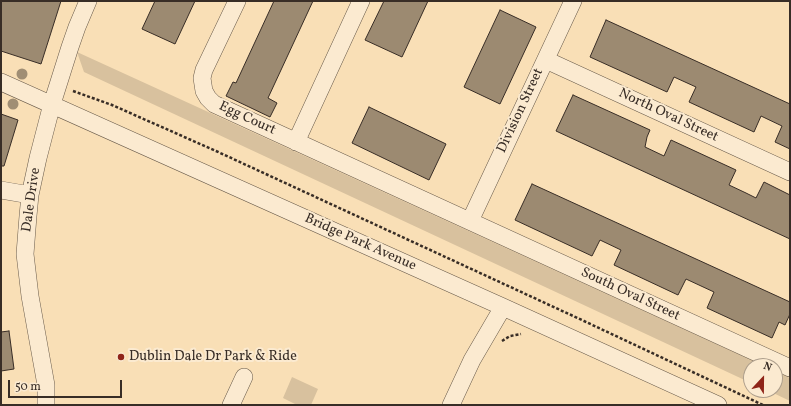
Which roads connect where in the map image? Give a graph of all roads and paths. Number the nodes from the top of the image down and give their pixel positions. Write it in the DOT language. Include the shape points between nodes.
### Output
graph roads {
  1 [pos="88,1"];
  2 [pos="236,1"];
  3 [pos="361,1"];
  4 [pos="573,1"];
  5 [pos="546,60"];
  6 [pos="1,82"];
  7 [pos="58,85"];
  8 [pos="52,104"];
  9 [pos="296,142"];
  10 [pos="790,172"];
  11 [pos="1,190"];
  12 [pos="30,194"];
  13 [pos="470,221"];
  14 [pos="503,307"];
  15 [pos="790,368"];
  16 [pos="244,378"];
  17 [pos="46,405"];
  18 [pos="231,405"];
  19 [pos="451,405"];
  20 [pos="718,405"];
  21 [pos="763,405"];
  1 -- 7 [label="street, Dale Drive"];
  2 -- 9 [label="street, Egg Court" via="204,70 204,91 214,104"];
  3 -- 9 [label="street"];
  4 -- 5 [label="street, Division Street"];
  5 -- 10 [label="street, North Oval Street"];
  5 -- 13 [label="street, Division Street"];
  6 -- 8 [label="street, Bridge Park Avenue"];
  7 -- 8 [label="street, Dale Drive"];
  7 -- 21 [label="path" via="112,105 216,151"];
  8 -- 12 [label="street, Dale Drive"];
  8 -- 14 [label="street, Bridge Park Avenue"];
  9 -- 13 [label="street, Egg Court"];
  11 -- 12 [label="street"];
  12 -- 17 [label="street, Dale Drive" via="25,254 46,386"];
  13 -- 15 [label="street, South Oval Street"];
  14 -- 19 [label="street" via="472,360"];
  14 -- 20 [label="street, Bridge Park Avenue"];
  16 -- 18 [label="street"];
}
